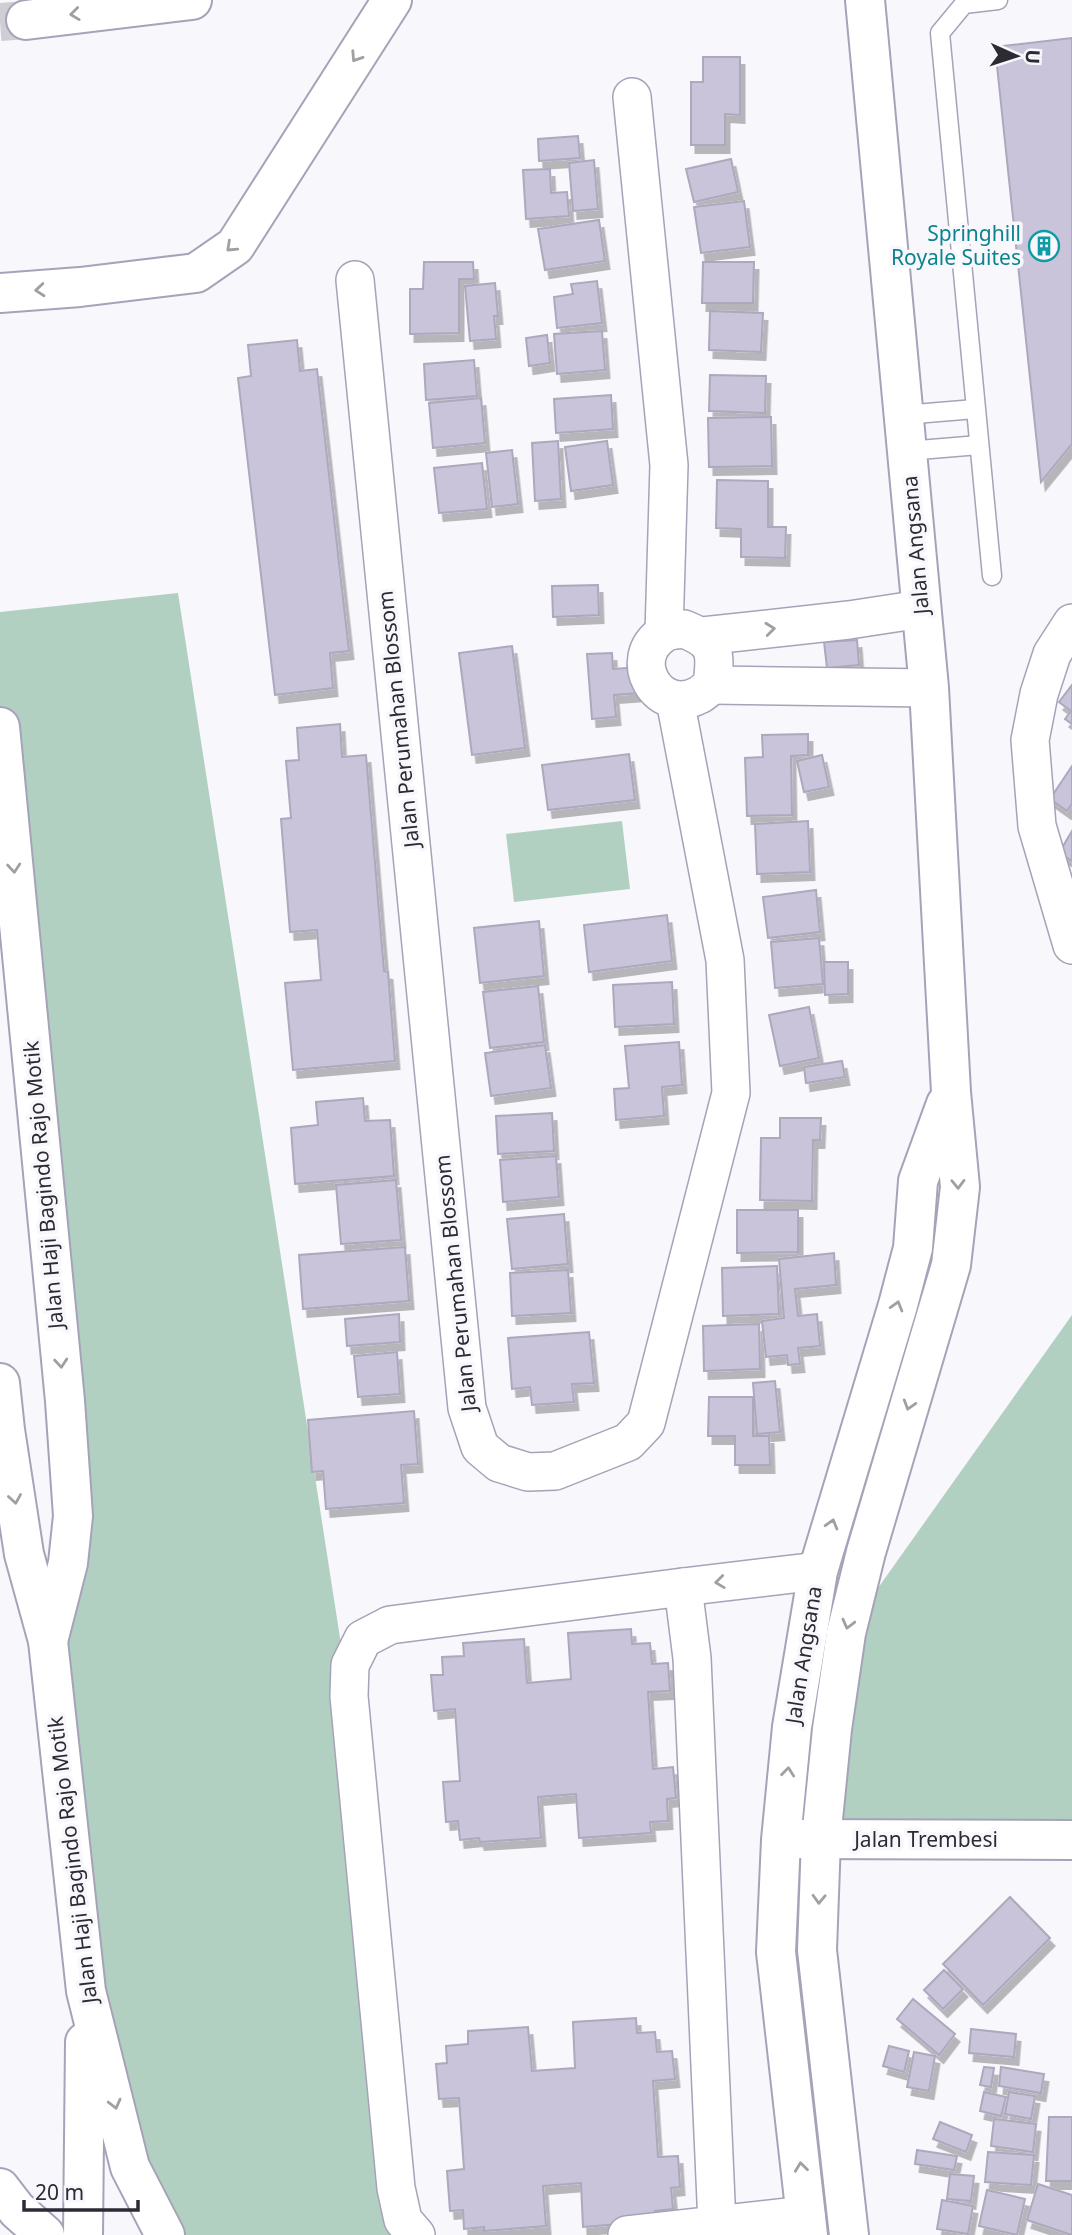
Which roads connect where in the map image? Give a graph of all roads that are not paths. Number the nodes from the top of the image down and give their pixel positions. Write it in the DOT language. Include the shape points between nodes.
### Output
graph roads {
  1 [pos="192,0"];
  2 [pos="393,0"];
  3 [pos="865,0"];
  4 [pos="998,0"];
  5 [pos="26,20"];
  6 [pos="632,97"];
  7 [pos="355,280"];
  8 [pos="0,293"];
  9 [pos="975,409"];
  10 [pos="905,433"];
  11 [pos="979,445"];
  12 [pos="992,576"];
  13 [pos="921,609"];
  14 [pos="1072,623"];
  15 [pos="664,633"];
  16 [pos="702,636"];
  17 [pos="712,685"];
  18 [pos="929,688"];
  19 [pos="675,700"];
  20 [pos="0,727"];
  21 [pos="1072,945"];
  22 [pos="951,1092"];
  23 [pos="0,1383"];
  24 [pos="818,1571"];
  25 [pos="683,1587"];
  26 [pos="48,1641"];
  27 [pos="821,1839"];
  28 [pos="781,1840"];
  29 [pos="1072,1840"];
  30 [pos="86,1991"];
  31 [pos="0,2188"];
  32 [pos="717,2224"];
  33 [pos="807,2225"];
  34 [pos="45,2235"];
  35 [pos="83,2235"];
  36 [pos="165,2235"];
  37 [pos="416,2235"];
  38 [pos="627,2235"];
  39 [pos="849,2235"];
  1 -- 5 [label="street, one-way"];
  2 -- 8 [label="street, one-way" via="235,246 195,274"];
  3 -- 10 [label="street, Jalan Angsana"];
  4 -- 9 [label="lane" via="964,4 940,33"];
  6 -- 15 [label="street" via="669,465"];
  7 -- 19 [label="street, Jalan Perumahan Blossom" via="467,1408 480,1447 499,1463 528,1472 555,1471 618,1446 646,1423 731,1093 724,960"];
  9 -- 10 [label="lane"];
  9 -- 11 [label="lane"];
  10 -- 11 [label="lane"];
  10 -- 13 [label="street, Jalan Angsana"];
  11 -- 12 [label="lane"];
  16 -- 13 [label="street, one-way"];
  13 -- 18 [label="street, Jalan Angsana"];
  14 -- 21 [label="street" via="1052,654 1030,740 1037,826"];
  15 -- 16 [label="street" via="684,629"];
  15 -- 19 [label="street" via="652,645 646,661 648,679 659,693"];
  16 -- 17 [label="street" via="715,656"];
  17 -- 18 [label="street"];
  17 -- 19 [label="street" via="698,696"];
  18 -- 22 [label="street, Jalan Angsana"];
  20 -- 26 [label="street, Jalan Haji Bagindo Rajo Motik, one-way" via="73,1516 68,1563"];
  24 -- 22 [label="street, Jalan Angsana, one-way" via="913,1248 918,1181"];
  22 -- 27 [label="street, Jalan Angsana, one-way" via="960,1186 953,1254 846,1633"];
  23 -- 26 [label="street, Jalan Haji Bagindo Rajo Motik, one-way" via="24,1554"];
  24 -- 25 [label="street, one-way"];
  28 -- 24 [label="street, Jalan Angsana, one-way" via="792,1727"];
  25 -- 32 [label="street" via="692,1658"];
  25 -- 37 [label="street" via="390,1625 363,1639 350,1665 349,1696 396,2188 403,2220"];
  26 -- 30 [label="street, Jalan Haji Bagindo Rajo Motik"];
  27 -- 28 [label="street, Jalan Trembesi"];
  27 -- 29 [label="street, Jalan Trembesi"];
  27 -- 39 [label="street, Jalan Angsana, one-way" via="817,1950"];
  33 -- 28 [label="street, Jalan Angsana, one-way" via="776,1952"];
  30 -- 35 [label="street"];
  30 -- 36 [label="street, Jalan Haji Bagindo Rajo Motik, one-way" via="130,2166"];
  31 -- 34 [label="street"];
  32 -- 33 [label="street"];
  32 -- 38 [label="street"];
}
